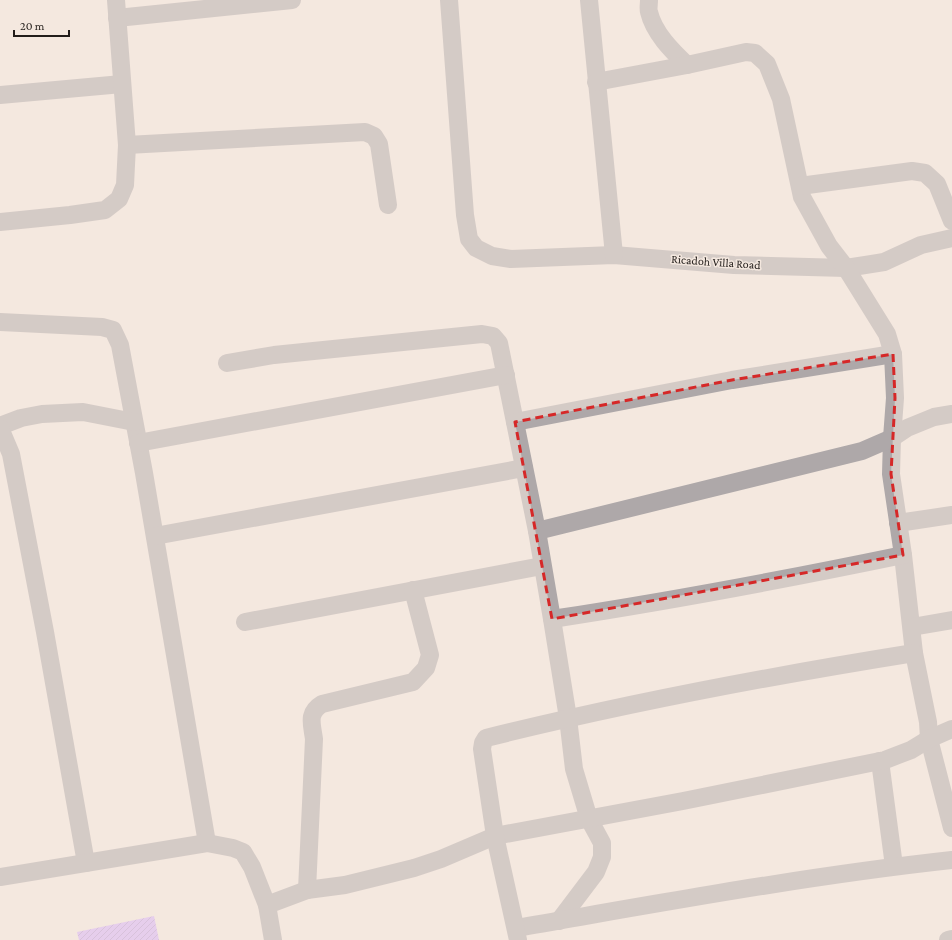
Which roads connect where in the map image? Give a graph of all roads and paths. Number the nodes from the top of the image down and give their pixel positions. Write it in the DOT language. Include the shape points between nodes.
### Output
graph roads {
  1 [pos="116,0"];
  2 [pos="292,0"];
  3 [pos="449,0"];
  4 [pos="588,0"];
  5 [pos="649,0"];
  6 [pos="117,18"];
  7 [pos="687,65"];
  8 [pos="596,82"];
  9 [pos="122,84"];
  10 [pos="0,95"];
  11 [pos="127,145"];
  12 [pos="800,186"];
  13 [pos="388,205"];
  14 [pos="952,221"];
  15 [pos="0,222"];
  16 [pos="952,238"];
  17 [pos="614,255"];
  18 [pos="846,268"];
  19 [pos="0,322"];
  20 [pos="893,354"];
  21 [pos="227,363"];
  22 [pos="506,375"];
  23 [pos="952,414"];
  24 [pos="134,422"];
  25 [pos="515,422"];
  26 [pos="0,427"];
  27 [pos="892,438"];
  28 [pos="138,443"];
  29 [pos="524,468"];
  30 [pos="952,515"];
  31 [pos="898,523"];
  32 [pos="536,531"];
  33 [pos="155,536"];
  34 [pos="903,554"];
  35 [pos="542,566"];
  36 [pos="413,590"];
  37 [pos="552,619"];
  38 [pos="952,620"];
  39 [pos="245,622"];
  40 [pos="912,627"];
  41 [pos="914,653"];
  42 [pos="568,718"];
  43 [pos="952,729"];
  44 [pos="930,739"];
  45 [pos="880,761"];
  46 [pos="589,819"];
  47 [pos="952,826"];
  48 [pos="496,836"];
  49 [pos="207,843"];
  50 [pos="952,860"];
  51 [pos="86,863"];
  52 [pos="894,866"];
  53 [pos="0,877"];
  54 [pos="307,890"];
  55 [pos="268,906"];
  56 [pos="559,921"];
  57 [pos="517,934"];
  58 [pos="952,939"];
  59 [pos="273,940"];
  60 [pos="948,940"];
  1 -- 6 [label="street"];
  2 -- 6 [label="street"];
  3 -- 17 [label="street, Ricadoh Villa Road" via="469,239 476,248 492,256 511,259"];
  4 -- 8 [label="street"];
  5 -- 7 [label="street" via="649,12 658,32"];
  6 -- 9 [label="street"];
  7 -- 8 [label="street"];
  7 -- 12 [label="street" via="746,52 755,53 767,64 781,99"];
  8 -- 17 [label="street"];
  9 -- 10 [label="street"];
  9 -- 11 [label="street"];
  11 -- 13 [label="street" via="365,132 374,136 379,144"];
  11 -- 15 [label="street" via="125,185 119,199 105,210"];
  12 -- 14 [label="street" via="912,171 925,173 937,184"];
  12 -- 18 [label="street" via="802,197 829,246"];
  16 -- 18 [label="street, Ricadoh Villa Road" via="921,245 884,262"];
  17 -- 18 [label="street, Ricadoh Villa Road" via="734,264"];
  18 -- 20 [label="street" via="887,334"];
  19 -- 24 [label="street" via="102,327 113,330 120,345"];
  20 -- 25 [label="street" via="732,380"];
  20 -- 27 [label="street" via="895,398"];
  21 -- 22 [label="street" via="274,355 482,334 493,336 499,343"];
  22 -- 25 [label="street"];
  22 -- 28 [label="street"];
  23 -- 27 [label="street" via="934,417 907,428"];
  24 -- 26 [label="street" via="83,412 42,414 21,418"];
  24 -- 28 [label="street"];
  25 -- 29 [label="street"];
  26 -- 51 [label="street" via="11,454"];
  27 -- 31 [label="street" via="891,474"];
  27 -- 32 [label="street" via="862,451"];
  28 -- 33 [label="street"];
  29 -- 32 [label="street"];
  29 -- 33 [label="street"];
  30 -- 31 [label="street"];
  31 -- 34 [label="street"];
  32 -- 35 [label="street"];
  33 -- 49 [label="street"];
  34 -- 37 [label="street" via="840,568"];
  34 -- 40 [label="street"];
  35 -- 36 [label="street"];
  35 -- 37 [label="street"];
  36 -- 39 [label="street"];
  36 -- 54 [label="street" via="430,655 420,676 413,682 322,704 312,713 314,739"];
  37 -- 42 [label="street"];
  38 -- 40 [label="street"];
  40 -- 41 [label="street"];
  41 -- 42 [label="street" via="797,672"];
  41 -- 44 [label="street"];
  42 -- 46 [label="street" via="574,769"];
  42 -- 48 [label="street" via="486,738 482,749"];
  43 -- 44 [label="street"];
  44 -- 45 [label="street" via="911,750"];
  44 -- 47 [label="street"];
  45 -- 46 [label="street"];
  45 -- 52 [label="street"];
  46 -- 48 [label="street"];
  46 -- 56 [label="street" via="602,843 602,857 596,872"];
  48 -- 54 [label="street" via="414,868 345,885"];
  48 -- 57 [label="street"];
  49 -- 51 [label="street"];
  49 -- 55 [label="street" via="244,852"];
  50 -- 52 [label="street"];
  51 -- 53 [label="street"];
  52 -- 56 [label="street"];
  54 -- 55 [label="street"];
  55 -- 59 [label="street"];
  56 -- 57 [label="street"];
  58 -- 60 [label="street"];
}
